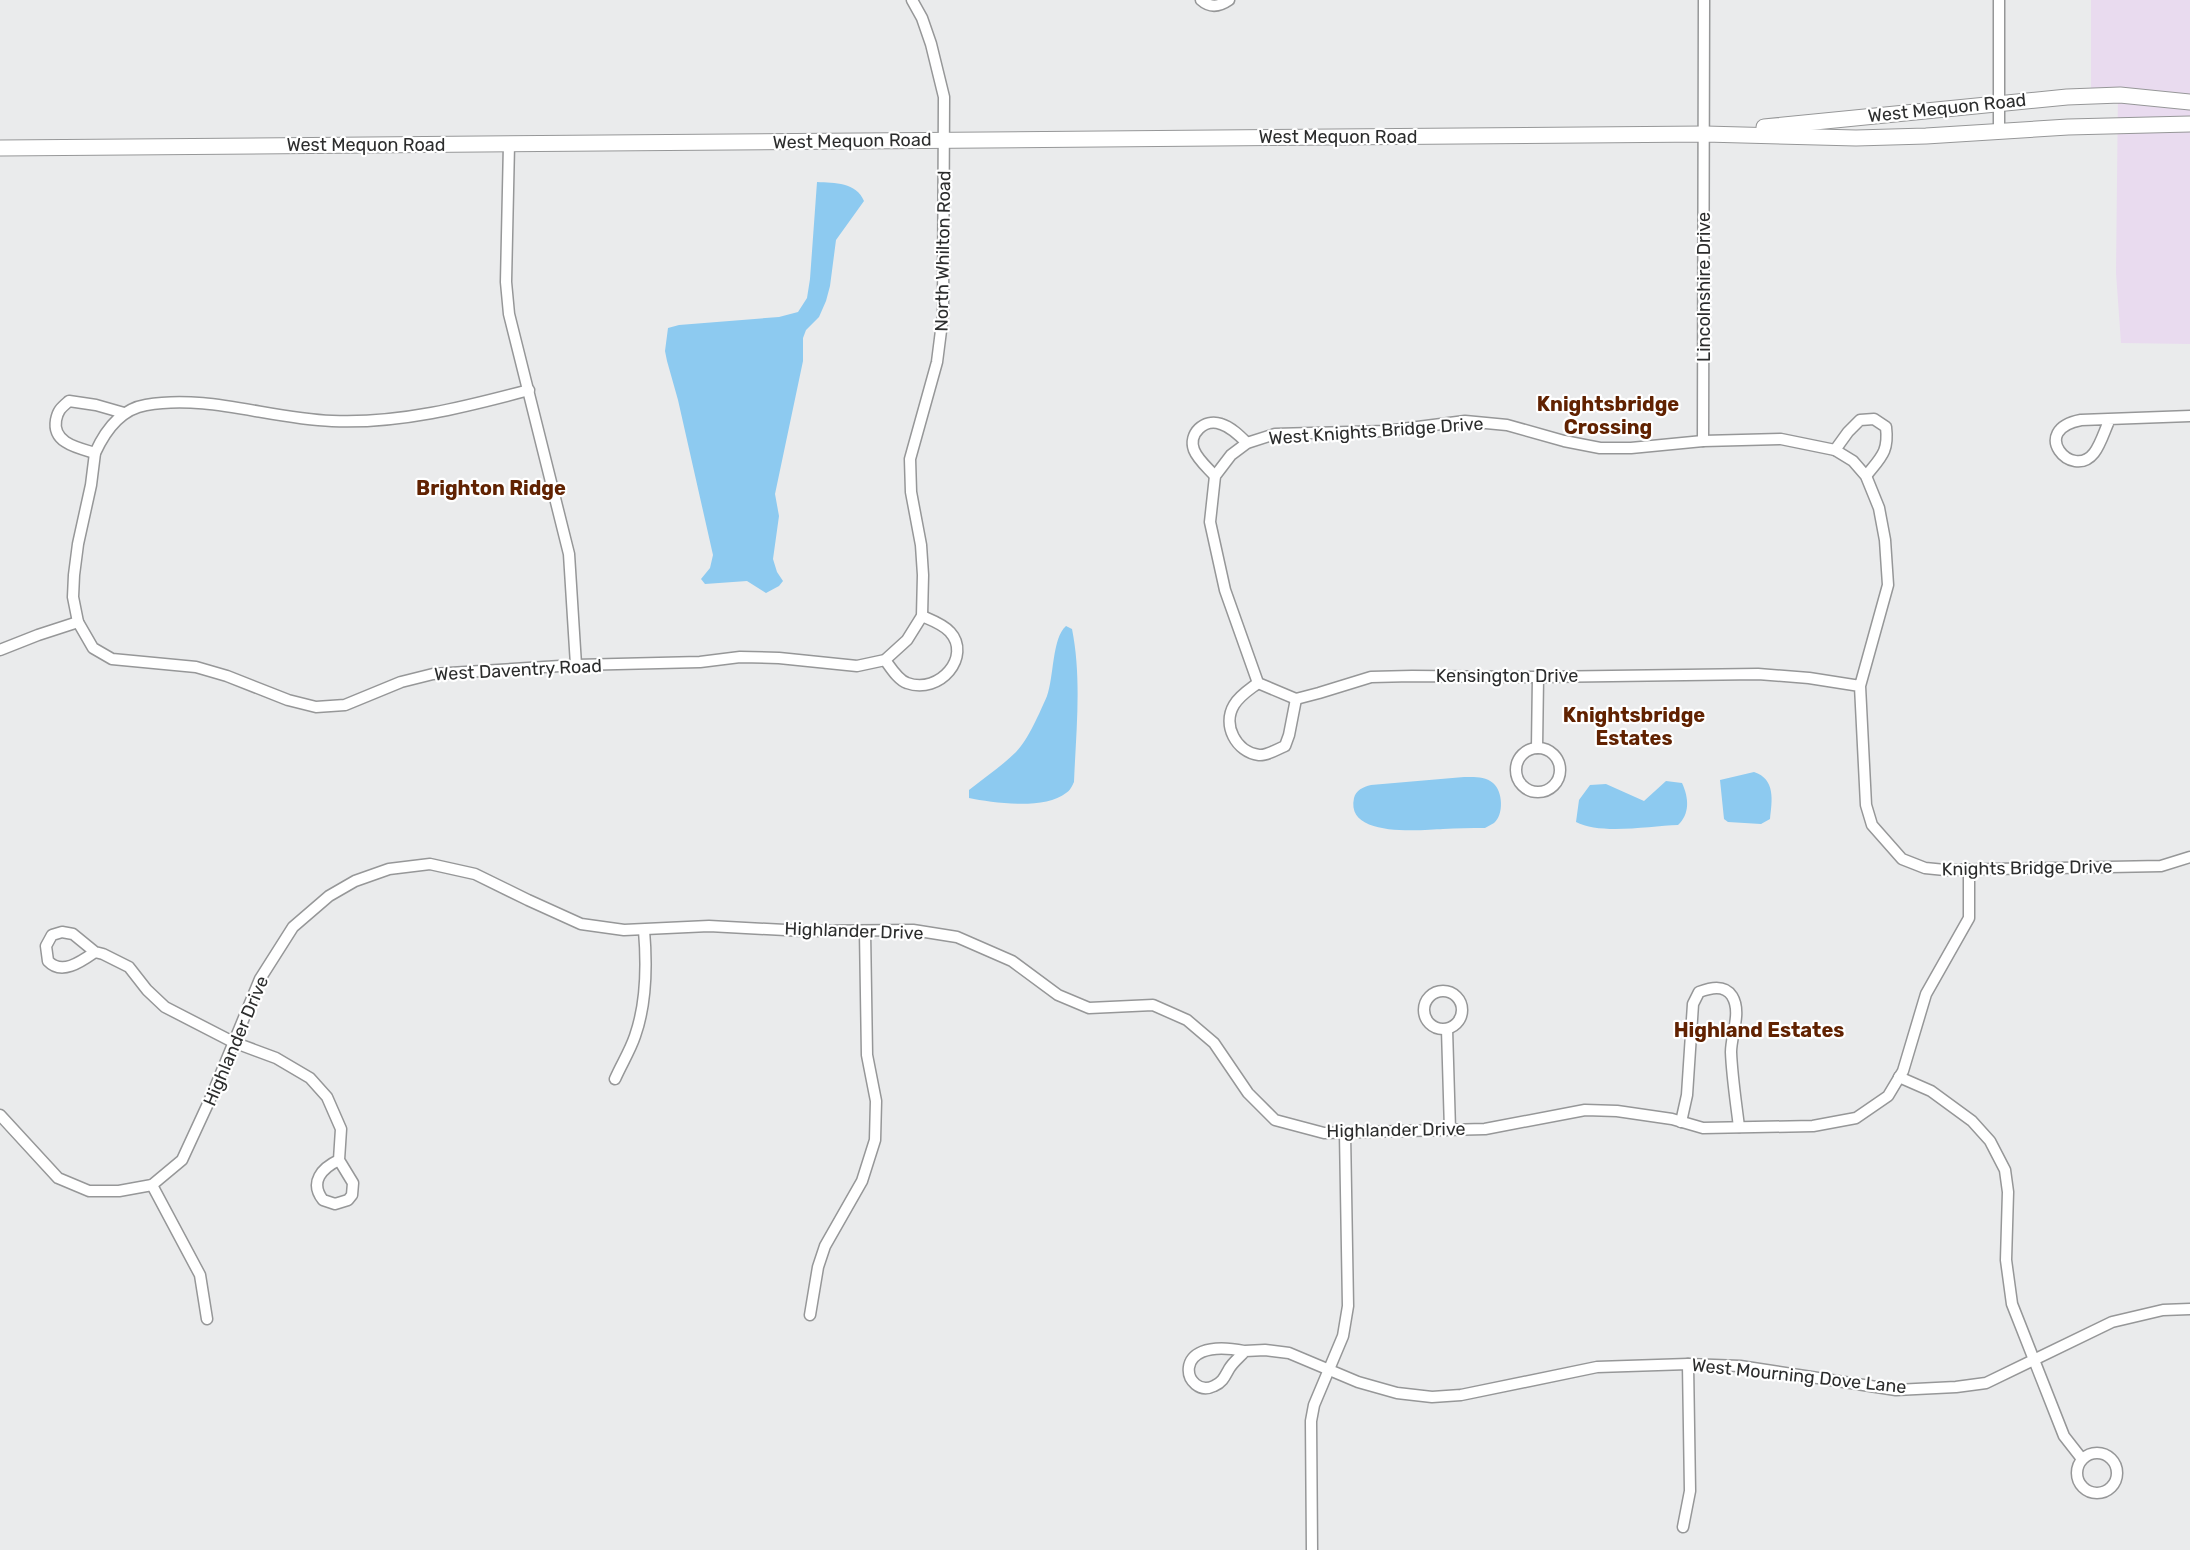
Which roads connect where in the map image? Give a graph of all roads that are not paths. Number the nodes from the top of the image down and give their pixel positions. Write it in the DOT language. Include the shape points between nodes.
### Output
graph roads {
  1 [pos="912,0"];
  2 [pos="1201,0"];
  3 [pos="1229,0"];
  4 [pos="1704,0"];
  5 [pos="1999,0"];
  6 [pos="2190,102"];
  7 [pos="1999,103"];
  8 [pos="2190,123"];
  9 [pos="1999,131"];
  10 [pos="1705,134"];
  11 [pos="944,140"];
  12 [pos="509,144"];
  13 [pos="0,148"];
  14 [pos="529,390"];
  15 [pos="124,413"];
  16 [pos="2190,416"];
  17 [pos="2110,419"];
  18 [pos="1703,441"];
  19 [pos="1248,443"];
  20 [pos="1835,450"];
  21 [pos="95,453"];
  22 [pos="1215,476"];
  23 [pos="1866,476"];
  24 [pos="1888,585"];
  25 [pos="922,616"];
  26 [pos="78,622"];
  27 [pos="0,650"];
  28 [pos="885,660"];
  29 [pos="576,665"];
  30 [pos="1538,677"];
  31 [pos="1258,683"];
  32 [pos="1860,686"];
  33 [pos="1296,699"];
  34 [pos="1537,748"];
  35 [pos="2190,857"];
  36 [pos="1969,870"];
  37 [pos="644,930"];
  38 [pos="864,931"];
  39 [pos="95,952"];
  40 [pos="1447,1029"];
  41 [pos="233,1042"];
  42 [pos="1899,1077"];
  43 [pos="615,1079"];
  44 [pos="0,1115"];
  45 [pos="1681,1122"];
  46 [pos="1739,1127"];
  47 [pos="1450,1130"];
  48 [pos="1345,1133"];
  49 [pos="339,1160"];
  50 [pos="152,1185"];
  51 [pos="2190,1309"];
  52 [pos="810,1315"];
  53 [pos="207,1319"];
  54 [pos="1245,1351"];
  55 [pos="2033,1361"];
  56 [pos="1688,1364"];
  57 [pos="1329,1368"];
  58 [pos="2082,1459"];
  59 [pos="1683,1527"];
  60 [pos="1312,1550"];
  1 -- 11 [label="street, North Whilton Road" via="938,67 944,98"];
  2 -- 3 [label="street" via="1212,6"];
  4 -- 10 [label="street, Lincolnshire Drive"];
  5 -- 7 [label="street"];
  6 -- 7 [label="main road, West Mequon Road" via="2120,94"];
  7 -- 9 [label="street"];
  7 -- 10 [label="main road, West Mequon Road"];
  8 -- 9 [label="main road, West Mequon Road"];
  9 -- 10 [label="main road, West Mequon Road" via="1856,138"];
  10 -- 11 [label="main road, West Mequon Road"];
  10 -- 18 [label="street, Lincolnshire Drive"];
  11 -- 12 [label="main road, West Mequon Road"];
  11 -- 25 [label="street, North Whilton Road" via="943,331 910,466 921,545"];
  12 -- 13 [label="main road, West Mequon Road"];
  12 -- 14 [label="street" via="506,282 509,314"];
  14 -- 15 [label="street" via="452,410 332,422 203,402 144,405"];
  14 -- 29 [label="street" via="569,554"];
  15 -- 21 [label="street" via="102,438"];
  15 -- 21 [label="street" via="69,401 58,410 55,427 60,439"];
  16 -- 17 [label="street"];
  17 -- 17 [label="street" via="2069,422 2060,427 2057,449 2064,458 2084,460 2094,453"];
  18 -- 19 [label="street, West Knights Bridge Drive" via="1600,448 1507,425 1465,421 1386,431 1284,434"];
  18 -- 20 [label="street, West Knights Bridge Drive" via="1781,440"];
  19 -- 22 [label="street, West Knights Bridge Drive" via="1231,455"];
  19 -- 22 [label="street" via="1220,423 1209,423 1197,430 1193,436 1195,451"];
  20 -- 23 [label="street, West Knights Bridge Drive" via="1853,461"];
  20 -- 23 [label="street" via="1860,420 1874,419 1886,427 1888,444"];
  21 -- 26 [label="street" via="74,574"];
  22 -- 31 [label="street" via="1210,522 1225,591"];
  23 -- 24 [label="street, West Knights Bridge Drive" via="1879,508"];
  24 -- 32 [label="street, Knights Bridge Drive"];
  25 -- 28 [label="street" via="907,640"];
  25 -- 28 [label="street" via="951,633 956,655 951,670 938,682 922,686 906,683"];
  26 -- 27 [label="street"];
  26 -- 29 [label="street, West Daventry Road" via="93,648 112,659 195,667 316,707 345,705 401,682 433,674"];
  28 -- 29 [label="street, West Daventry Road" via="857,666 740,657 700,662"];
  30 -- 32 [label="street, Kensington Drive" via="1758,674"];
  30 -- 33 [label="street, Kensington Drive" via="1371,677"];
  30 -- 34 [label="street"];
  31 -- 33 [label="street"];
  31 -- 33 [label="street" via="1232,707 1230,726 1243,750 1260,755 1285,746"];
  32 -- 36 [label="street, Knights Bridge Drive" via="1866,805 1872,825 1902,859 1925,868"];
  34 -- 34 [label="street" via="1524,753 1516,773 1523,785 1536,792 1550,788 1560,770 1551,752"];
  35 -- 36 [label="street, Knights Bridge Drive" via="2161,866"];
  36 -- 42 [label="street, Highlander Drive" via="1970,918 1926,994"];
  37 -- 38 [label="street, Highlander Drive" via="709,926"];
  37 -- 41 [label="street, Highlander Drive" via="581,924 475,874 430,864 389,869 355,880 293,927 260,979"];
  37 -- 43 [label="street" via="642,1010"];
  38 -- 48 [label="street, Highlander Drive" via="913,930 957,937 1012,961 1058,995 1089,1008 1153,1005 1187,1020 1214,1043 1248,1093 1275,1120 1324,1133"];
  38 -- 52 [label="street" via="867,1055 876,1101 875,1140 861,1181 825,1246"];
  39 -- 41 [label="street" via="129,967 165,1007"];
  40 -- 47 [label="street"];
  41 -- 49 [label="street" via="276,1058 310,1078 327,1097 341,1129"];
  41 -- 50 [label="street, Highlander Drive" via="182,1160"];
  42 -- 46 [label="street, Highlander Drive" via="1888,1096 1856,1118 1813,1126"];
  42 -- 55 [label="street" via="1931,1091 1972,1121 1990,1141 2005,1170 2006,1260 2012,1304"];
  44 -- 50 [label="street, Highlander Drive" via="58,1178 89,1191"];
  45 -- 46 [label="street, Highlander Drive" via="1702,1128"];
  45 -- 46 [label="street" via="1687,1095 1693,1004 1699,992 1713,987 1728,991 1734,999 1731,1051"];
  45 -- 47 [label="street, Highlander Drive" via="1585,1110 1485,1129"];
  47 -- 48 [label="street, Highlander Drive"];
  48 -- 57 [label="street" via="1348,1306 1343,1336"];
  50 -- 53 [label="street" via="200,1275"];
  51 -- 55 [label="street, West Mourning Dove Lane" via="2163,1310 2112,1322"];
  54 -- 54 [label="street, West Mourning Dove Lane" via="1220,1348 1197,1353 1190,1362 1190,1377 1201,1388 1215,1386"];
  54 -- 57 [label="street, West Mourning Dove Lane" via="1289,1353"];
  55 -- 56 [label="street, West Mourning Dove Lane" via="1986,1383 1896,1390 1740,1366"];
  55 -- 58 [label="street" via="2064,1436"];
  56 -- 57 [label="street, West Mourning Dove Lane" via="1597,1366 1461,1395 1432,1397 1397,1393 1358,1382"];
  56 -- 59 [label="street" via="1690,1491"];
  57 -- 60 [label="street" via="1311,1420"];
}
